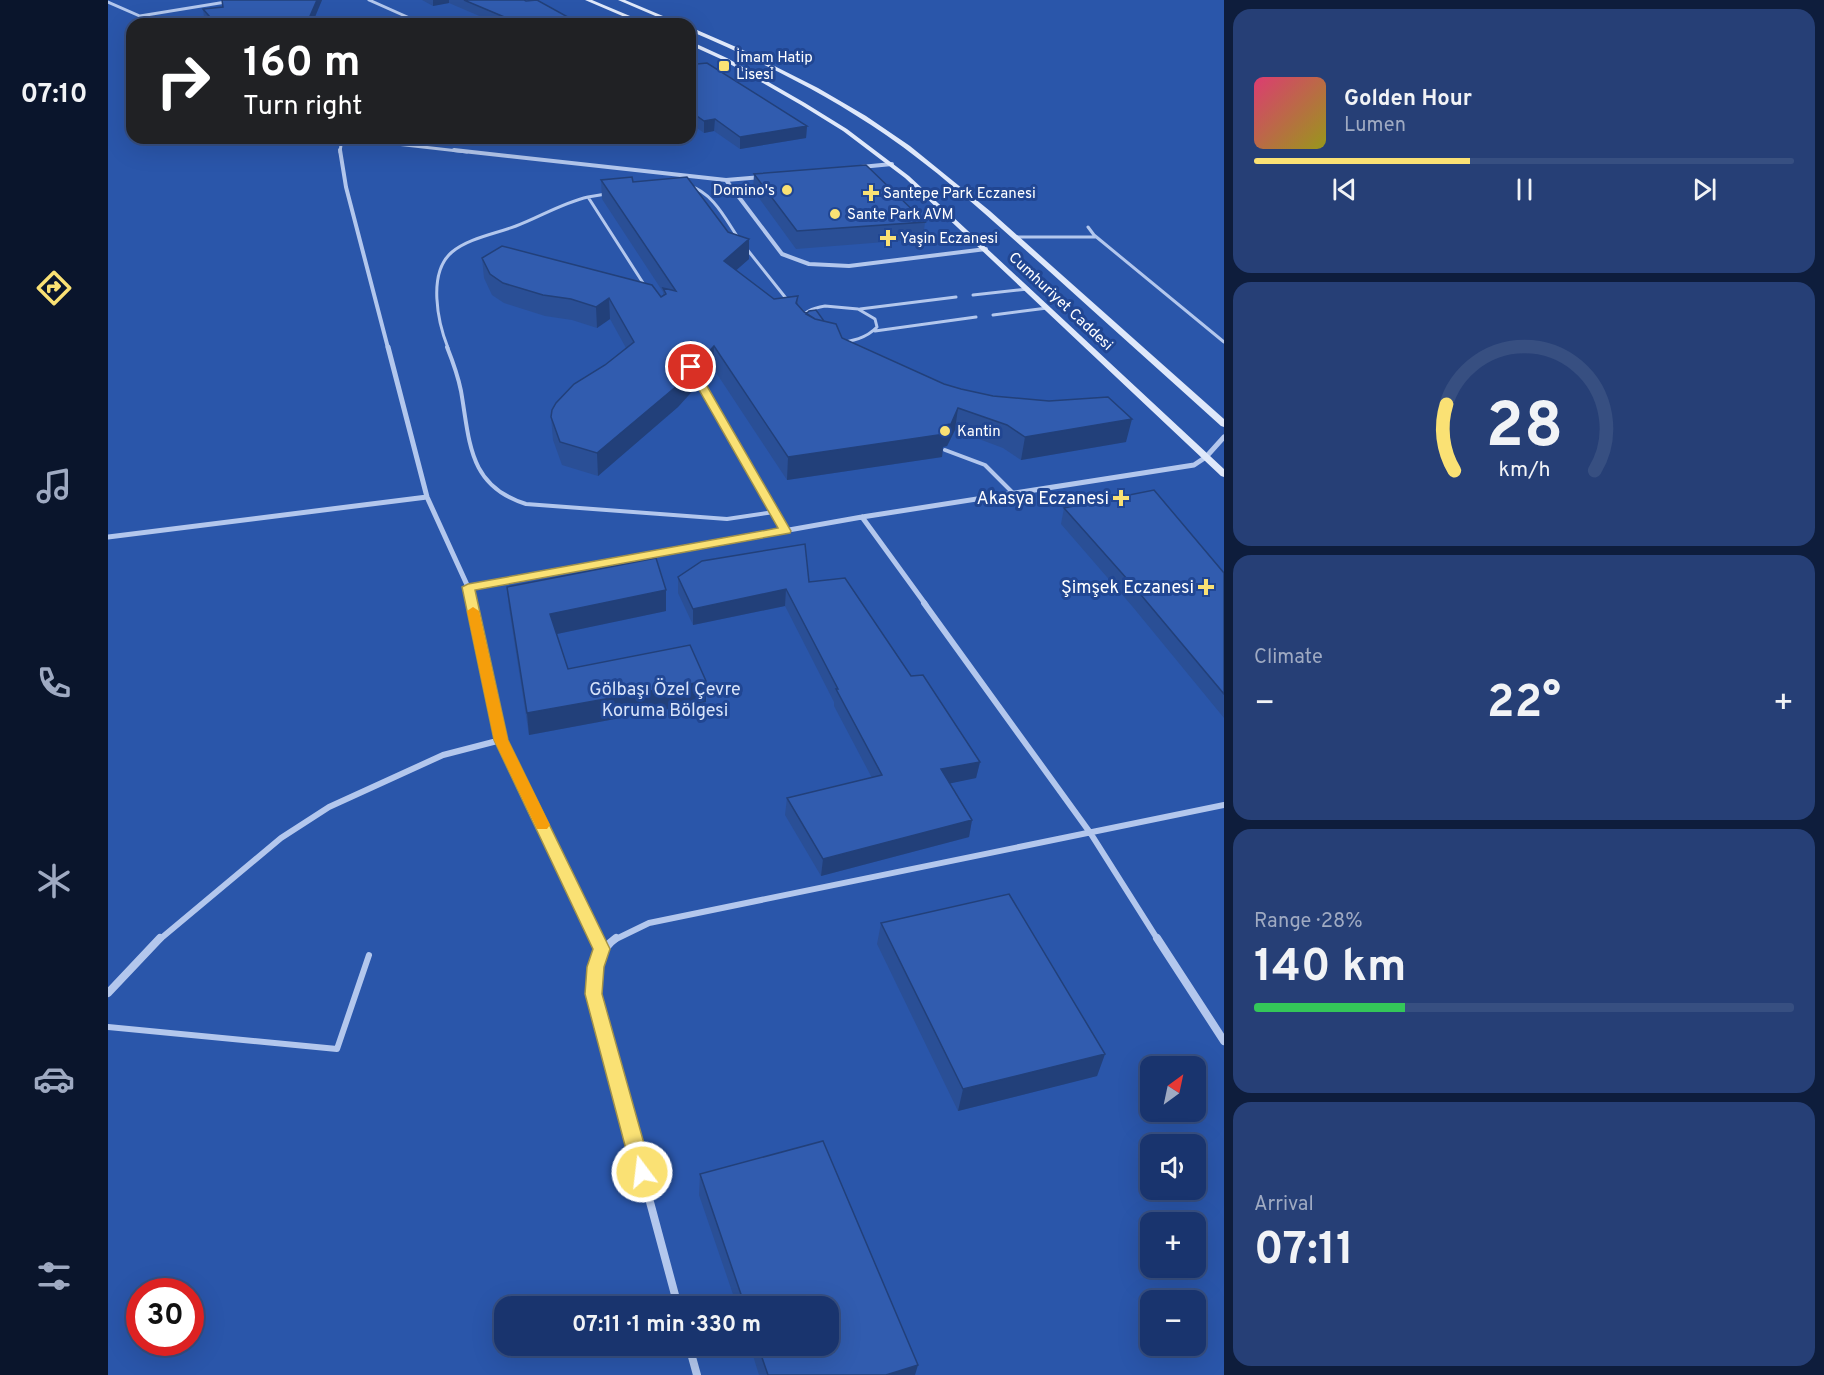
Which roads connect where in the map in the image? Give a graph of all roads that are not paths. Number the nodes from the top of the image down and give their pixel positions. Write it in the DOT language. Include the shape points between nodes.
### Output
graph roads {
  1 [pos="238,0"];
  2 [pos="369,0"];
  3 [pos="588,0"];
  4 [pos="621,0"];
  5 [pos="108,2"];
  6 [pos="140,16"];
  7 [pos="144,18"];
  8 [pos="410,18"];
  9 [pos="632,18"];
  10 [pos="664,18"];
  11 [pos="696,32"];
  12 [pos="696,46"];
  13 [pos="342,144"];
  14 [pos="398,144"];
  15 [pos="892,165"];
  16 [pos="856,168"];
  17 [pos="774,176"];
  18 [pos="726,180"];
  19 [pos="684,186"];
  20 [pos="612,193"];
  21 [pos="588,197"];
  22 [pos="1088,226"];
  23 [pos="1016,237"];
  24 [pos="1096,237"];
  25 [pos="986,249"];
  26 [pos="1028,289"];
  27 [pos="650,295"];
  28 [pos="973,295"];
  29 [pos="956,297"];
  30 [pos="794,307"];
  31 [pos="1048,308"];
  32 [pos="858,309"];
  33 [pos="993,315"];
  34 [pos="976,317"];
  35 [pos="875,331"];
  36 [pos="1224,342"];
  37 [pos="691,367"];
  38 [pos="1224,424"];
  39 [pos="1224,437"];
  40 [pos="945,450"];
  41 [pos="1206,457"];
  42 [pos="1224,474"];
  43 [pos="1013,493"];
  44 [pos="427,497"];
  45 [pos="774,512"];
  46 [pos="862,517"];
  47 [pos="785,531"];
  48 [pos="108,537"];
  49 [pos="468,587"];
  50 [pos="501,740"];
  51 [pos="1224,805"];
  52 [pos="1091,834"];
  53 [pos="601,949"];
  54 [pos="369,954"];
  55 [pos="108,993"];
  56 [pos="108,1026"];
  57 [pos="1224,1041"];
  58 [pos="675,1296"];
  59 [pos="692,1356"];
  60 [pos="697,1375"];
  1 -- 6 [label="street"];
  2 -- 8 [label="street"];
  3 -- 9 [label="main road"];
  4 -- 10 [label="main road"];
  5 -- 6 [label="street"];
  6 -- 7 [label="street"];
  11 -- 23 [label="main road, Cumhuriyet Caddesi" via="760,60 854,112 916,154"];
  12 -- 15 [label="main road, Cumhuriyet Caddesi" via="803,104"];
  13 -- 44 [label="street" via="346,187"];
  14 -- 18 [label="street"];
  15 -- 16 [label="street"];
  15 -- 25 [label="main road, Cumhuriyet Caddesi"];
  17 -- 18 [label="street"];
  18 -- 25 [label="street" via="782,254 809,264 849,266"];
  19 -- 30 [label="lane" via="703,191"];
  20 -- 21 [label="lane"];
  21 -- 27 [label="lane"];
  21 -- 45 [label="lane" via="558,204 518,226 466,244 452,252 443,266 437,300 440,330 456,370 470,441 483,478 502,495 526,504 727,519"];
  22 -- 24 [label="lane"];
  23 -- 24 [label="lane"];
  23 -- 38 [label="main road, Cumhuriyet Caddesi"];
  24 -- 36 [label="lane"];
  25 -- 26 [label="main road, Cumhuriyet Caddesi"];
  26 -- 28 [label="lane"];
  26 -- 31 [label="main road, Cumhuriyet Caddesi"];
  29 -- 32 [label="lane"];
  31 -- 33 [label="lane"];
  31 -- 41 [label="main road, Cumhuriyet Caddesi"];
  32 -- 35 [label="lane" via="875,319"];
  32 -- 35 [label="lane" via="815,308 801,316 798,323 807,334 829,341 853,341"];
  34 -- 35 [label="lane"];
  37 -- 45 [label="lane"];
  39 -- 41 [label="street"];
  40 -- 43 [label="lane" via="985,465"];
  41 -- 42 [label="main road, Cumhuriyet Caddesi"];
  41 -- 43 [label="street" via="1194,465"];
  43 -- 46 [label="street"];
  44 -- 48 [label="street"];
  44 -- 49 [label="street"];
  45 -- 47 [label="lane"];
  46 -- 47 [label="street"];
  46 -- 52 [label="street"];
  47 -- 49 [label="street"];
  49 -- 50 [label="street"];
  50 -- 53 [label="street"];
  50 -- 55 [label="street" via="443,755 329,807 281,838 212,894 159,939"];
  51 -- 52 [label="street"];
  52 -- 53 [label="street" via="649,922 620,934"];
  52 -- 57 [label="street"];
  53 -- 58 [label="street" via="594,994"];
  54 -- 56 [label="lane" via="337,1049"];
  59 -- 60 [label="street"];
}
